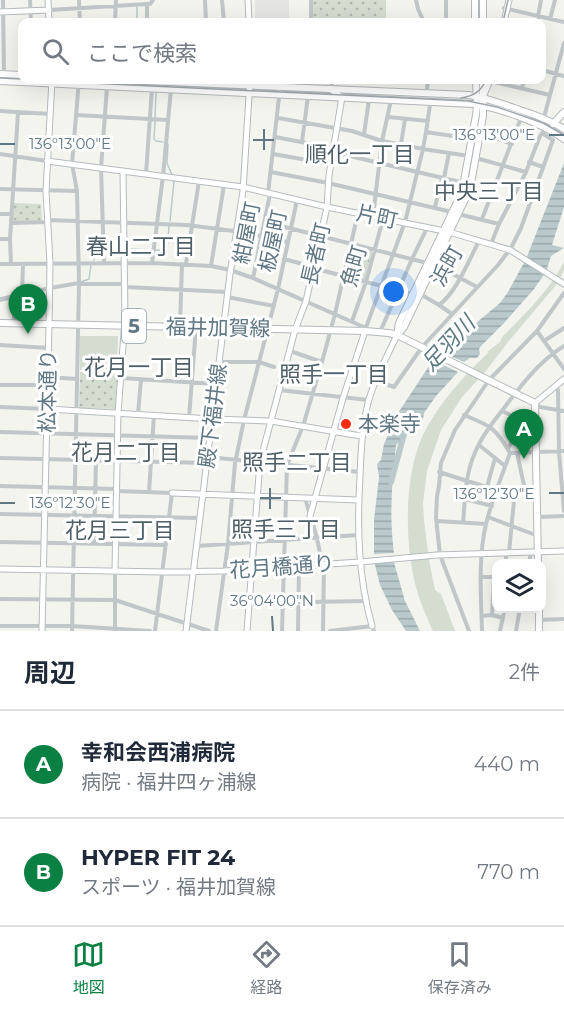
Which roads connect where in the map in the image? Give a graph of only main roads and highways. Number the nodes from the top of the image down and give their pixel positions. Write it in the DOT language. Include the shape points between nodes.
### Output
graph roads {
  1 [pos="475,0"];
  2 [pos="483,0"];
  3 [pos="475,18"];
  4 [pos="483,18"];
  5 [pos="2,74"];
  6 [pos="18,75"];
  7 [pos="0,81"];
  8 [pos="18,81"];
  9 [pos="93,84"];
  10 [pos="137,84"];
  11 [pos="155,84"];
  12 [pos="229,84"];
  13 [pos="476,84"];
  14 [pos="485,84"];
  15 [pos="250,86"];
  16 [pos="476,88"];
  17 [pos="280,91"];
  18 [pos="463,94"];
  19 [pos="480,97"];
  20 [pos="481,105"];
  21 [pos="564,112"];
  22 [pos="564,119"];
  23 [pos="560,126"];
  24 [pos="546,129"];
  25 [pos="562,137"];
  26 [pos="473,157"];
  27 [pos="455,213"];
  28 [pos="0,323"];
  29 [pos="397,335"];
  30 [pos="536,559"];
  31 [pos="539,613"];
  32 [pos="539,631"];
  1 -- 3 [label="main road"];
  2 -- 4 [label="main road"];
  5 -- 6 [label="main road"];
  7 -- 8 [label="main road"];
  9 -- 10 [label="main road"];
  11 -- 15 [label="main road" via="171,89"];
  12 -- 15 [label="main road"];
  13 -- 16 [label="main road"];
  14 -- 19 [label="main road"];
  15 -- 17 [label="main road"];
  16 -- 18 [label="main road"];
  16 -- 19 [label="main road"];
  17 -- 18 [label="main road"];
  17 -- 20 [label="main road" via="308,96"];
  18 -- 19 [label="main road"];
  19 -- 20 [label="main road"];
  19 -- 23 [label="main road"];
  20 -- 24 [label="main road"];
  20 -- 26 [label="main road"];
  20 -- 26 [label="main road" via="480,135"];
  21 -- 23 [label="main road"];
  22 -- 23 [label="main road"];
  23 -- 24 [label="main road"];
  24 -- 25 [label="main road"];
  26 -- 27 [label="main road"];
  26 -- 27 [label="main road" via="471,183"];
  27 -- 29 [label="main road"];
  28 -- 29 [label="main road, 福井加賀線 / 5" via="366,329"];
  29 -- 30 [label="main road" via="535,403"];
  31 -- 32 [label="main road"];
}
